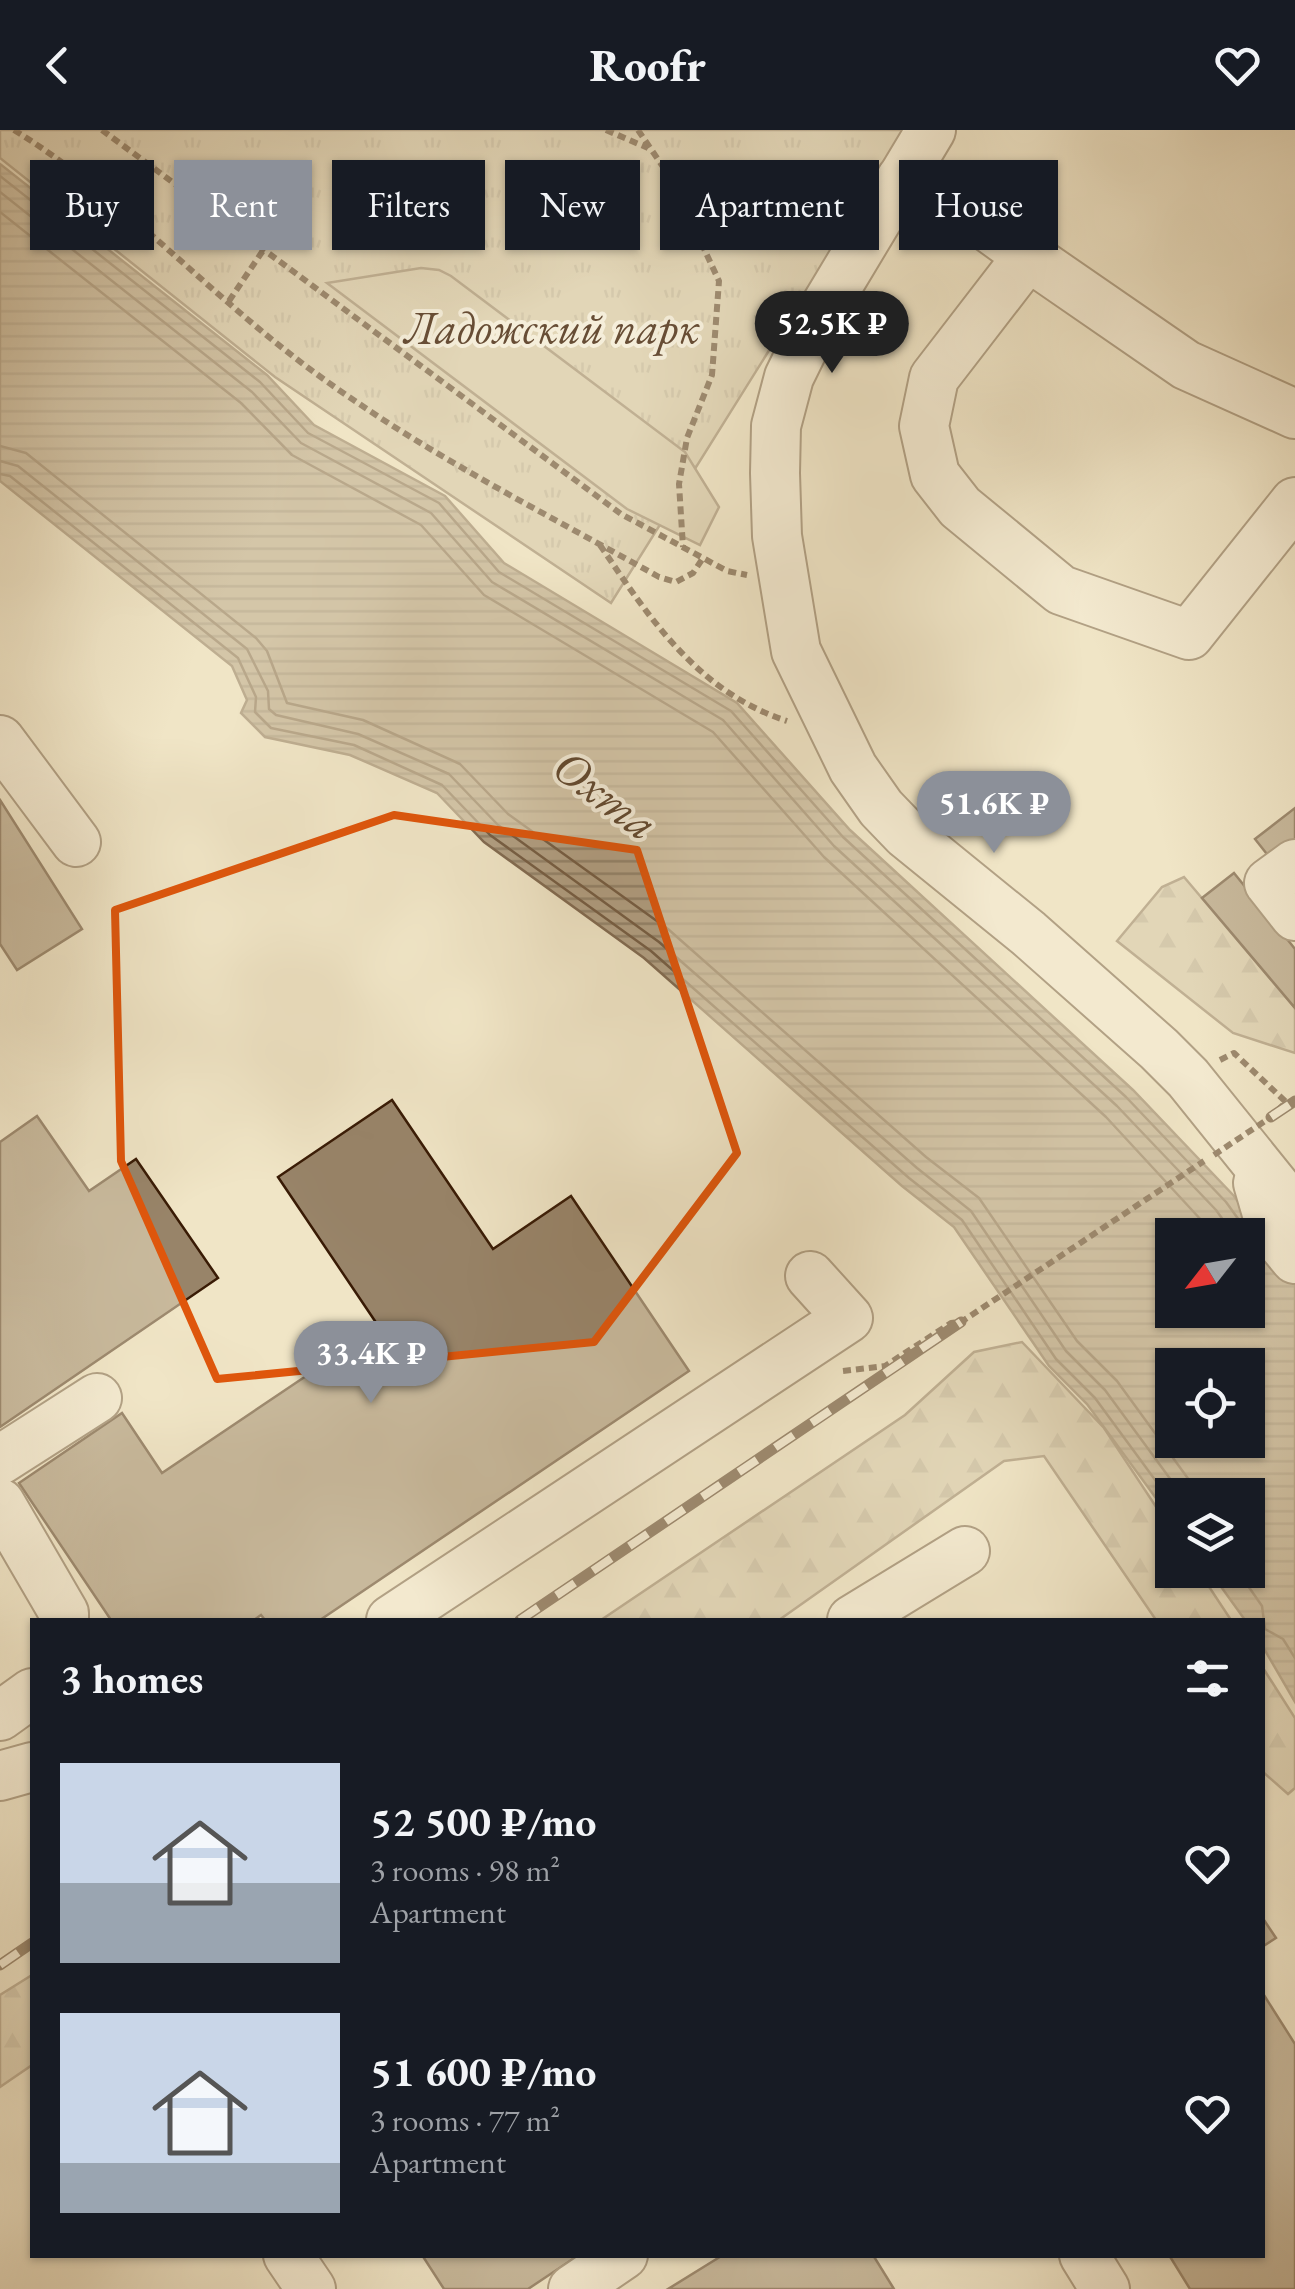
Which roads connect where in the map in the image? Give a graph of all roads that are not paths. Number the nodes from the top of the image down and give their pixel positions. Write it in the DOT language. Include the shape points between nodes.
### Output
graph roads {
  1 [pos="931,130"];
  2 [pos="912,160"];
  3 [pos="899,181"];
  4 [pos="1020,250"];
  5 [pos="1028,256"];
  6 [pos="1295,414"];
  7 [pos="1295,502"];
  8 [pos="0,740"];
  9 [pos="76,842"];
  10 [pos="1295,864"];
  11 [pos="1295,916"];
  12 [pos="1254,1164"];
  13 [pos="1295,1211"];
  14 [pos="1295,1259"];
  15 [pos="810,1276"];
  16 [pos="97,1398"];
  17 [pos="0,1460"];
  18 [pos="0,1503"];
  19 [pos="966,1551"];
  20 [pos="64,1618"];
  21 [pos="394,1618"];
  22 [pos="855,1618"];
  23 [pos="30,1694"];
  24 [pos="0,1716"];
  25 [pos="30,1768"];
  26 [pos="0,1776"];
  27 [pos="290,2258"];
  28 [pos="618,2258"];
  29 [pos="1086,2258"];
  30 [pos="311,2289"];
  31 [pos="572,2289"];
  32 [pos="1105,2289"];
  1 -- 2 [label="street"];
  3 -- 12 [label="street" via="817,320 789,377 776,426 776,536 796,650 853,768 881,808 1159,1049"];
  4 -- 5 [label="street"];
  5 -- 6 [label="street" via="1186,365"];
  5 -- 7 [label="street" via="934,378 924,426 935,475 960,507 1062,590 1189,635"];
  8 -- 9 [label="street"];
  10 -- 11 [label="street" via="1269,883"];
  12 -- 13 [label="street"];
  12 -- 14 [label="street" via="1272,1231"];
  15 -- 21 [label="street" via="848,1318"];
  16 -- 17 [label="street"];
  18 -- 20 [label="street"];
  19 -- 22 [label="street"];
  23 -- 24 [label="street"];
  25 -- 26 [label="street"];
  27 -- 30 [label="street"];
  28 -- 31 [label="street"];
  29 -- 32 [label="street"];
}
